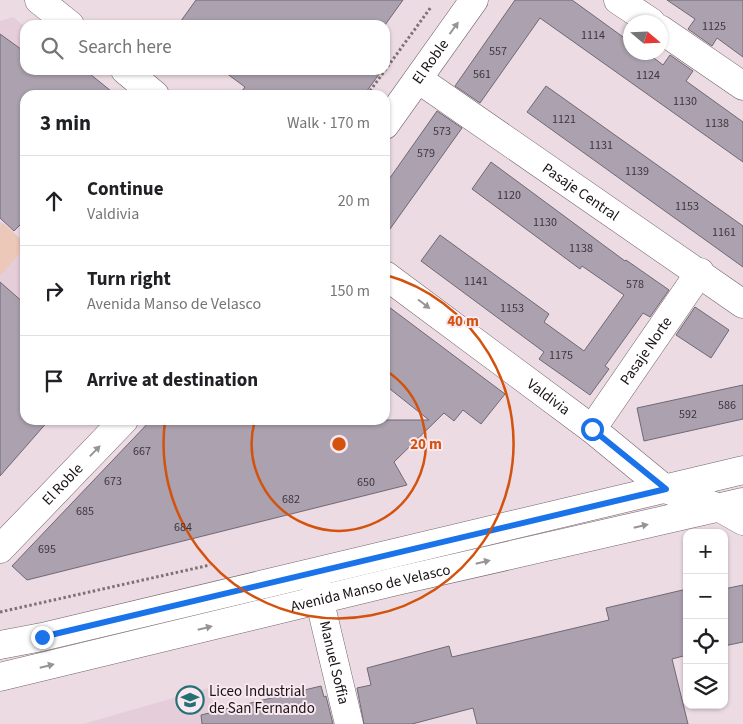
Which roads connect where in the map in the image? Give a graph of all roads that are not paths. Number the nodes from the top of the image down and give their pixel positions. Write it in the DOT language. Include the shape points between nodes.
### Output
graph roads {
  1 [pos="39,0"];
  2 [pos="474,0"];
  3 [pos="618,0"];
  4 [pos="640,15"];
  5 [pos="64,20"];
  6 [pos="668,34"];
  7 [pos="131,75"];
  8 [pos="418,79"];
  9 [pos="743,86"];
  10 [pos="149,90"];
  11 [pos="390,118"];
  12 [pos="700,272"];
  13 [pos="390,279"];
  14 [pos="743,304"];
  15 [pos="119,425"];
  16 [pos="592,429"];
  17 [pos="743,470"];
  18 [pos="666,489"];
  19 [pos="735,511"];
  20 [pos="0,549"];
  21 [pos="313,572"];
  22 [pos="319,600"];
  23 [pos="8,639"];
  24 [pos="0,677"];
  25 [pos="349,724"];
  1 -- 5 [label="street"];
  8 -- 2 [label="street, El Roble, one-way"];
  3 -- 4 [label="street"];
  6 -- 9 [label="street"];
  7 -- 10 [label="street"];
  8 -- 11 [label="street, El Roble"];
  8 -- 12 [label="street, Pasaje Central"];
  12 -- 14 [label="street, Pasaje Central"];
  12 -- 16 [label="street, Pasaje Norte"];
  13 -- 16 [label="street, Valdivia, one-way"];
  20 -- 15 [label="street, El Roble, one-way"];
  16 -- 18 [label="street, Valdivia"];
  17 -- 18 [label="street, Avenida Manso de Velasco"];
  18 -- 19 [label="street, Valdivia"];
  18 -- 21 [label="street, Avenida Manso de Velasco"];
  22 -- 19 [label="street, Avenida Manso de Velasco, one-way"];
  21 -- 22 [label="street, Manuel Soffia"];
  21 -- 23 [label="street, Avenida Manso de Velasco"];
  24 -- 22 [label="street, Avenida Manso de Velasco, one-way"];
  22 -- 25 [label="street, Manuel Soffia"];
}
